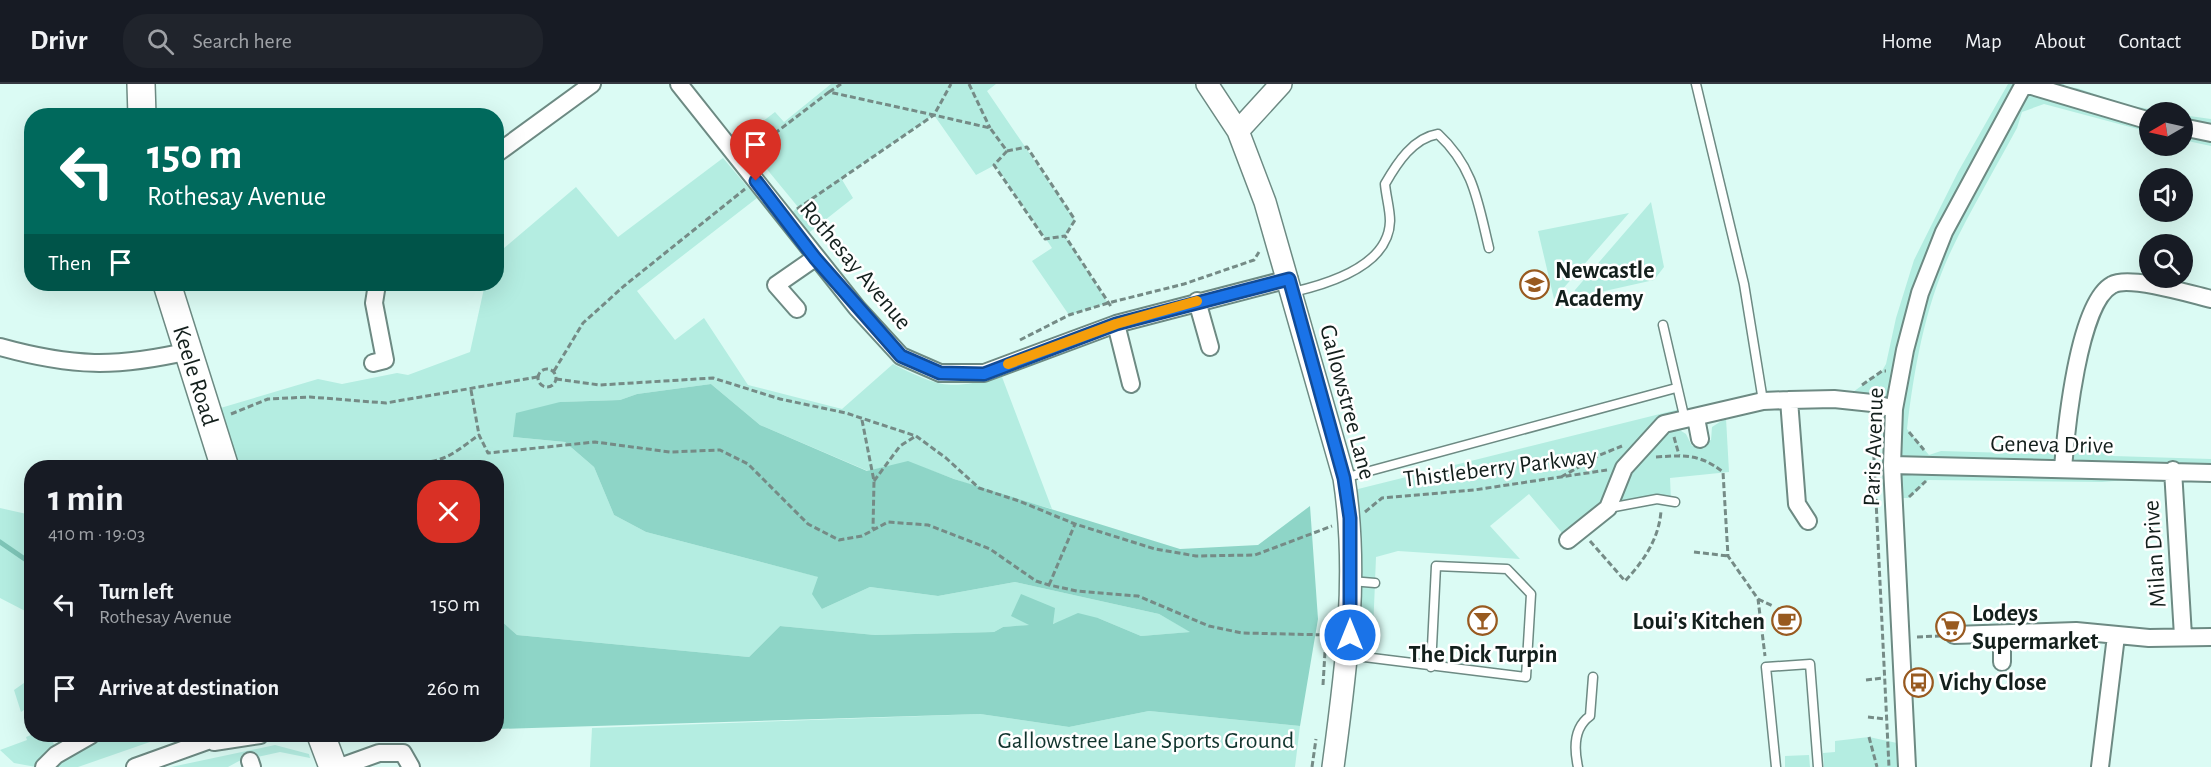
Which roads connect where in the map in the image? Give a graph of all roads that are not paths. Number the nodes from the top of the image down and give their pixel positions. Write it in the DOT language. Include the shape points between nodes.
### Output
graph roads {
  1 [pos="141,84"];
  2 [pos="592,84"];
  3 [pos="679,84"];
  4 [pos="1207,84"];
  5 [pos="1281,84"];
  6 [pos="1696,84"];
  7 [pos="2024,84"];
  8 [pos="142,108"];
  9 [pos="2139,118"];
  10 [pos="2193,130"];
  11 [pos="1238,131"];
  12 [pos="2211,133"];
  13 [pos="504,148"];
  14 [pos="1489,248"];
  15 [pos="815,258"];
  16 [pos="1291,286"];
  17 [pos="169,291"];
  18 [pos="377,291"];
  19 [pos="2211,299"];
  20 [pos="1197,301"];
  21 [pos="796,309"];
  22 [pos="1118,323"];
  23 [pos="1663,325"];
  24 [pos="0,347"];
  25 [pos="1210,347"];
  26 [pos="189,351"];
  27 [pos="379,361"];
  28 [pos="1131,384"];
  29 [pos="1676,388"];
  30 [pos="1789,399"];
  31 [pos="1763,402"];
  32 [pos="1894,409"];
  33 [pos="1690,419"];
  34 [pos="1700,439"];
  35 [pos="223,460"];
  36 [pos="1892,465"];
  37 [pos="2063,468"];
  38 [pos="2173,470"];
  39 [pos="2211,472"];
  40 [pos="1344,478"];
  41 [pos="1675,502"];
  42 [pos="1608,508"];
  43 [pos="1808,521"];
  44 [pos="1575,535"];
  45 [pos="1350,581"];
  46 [pos="1375,583"];
  47 [pos="2002,634"];
  48 [pos="1954,635"];
  49 [pos="2116,636"];
  50 [pos="2183,636"];
  51 [pos="2211,637"];
  52 [pos="1349,645"];
  53 [pos="2002,662"];
  54 [pos="1431,667"];
  55 [pos="1593,677"];
  56 [pos="79,742"];
  57 [pos="214,742"];
  58 [pos="324,742"];
  59 [pos="207,743"];
  60 [pos="44,767"];
  61 [pos="135,767"];
  62 [pos="333,767"];
  63 [pos="340,767"];
  64 [pos="411,767"];
  65 [pos="1333,767"];
  66 [pos="1578,767"];
  67 [pos="1776,767"];
  68 [pos="1818,767"];
  69 [pos="1907,767"];
  70 [pos="2100,767"];
  1 -- 8 [label="main road"];
  2 -- 13 [label="street"];
  3 -- 15 [label="street, Rothesay Avenue"];
  4 -- 11 [label="street, Gallowstree Lane"];
  5 -- 11 [label="street"];
  6 -- 31 [label="lane" via="1744,284"];
  7 -- 9 [label="street"];
  7 -- 32 [label="street, Paris Avenue" via="1944,232 1920,293"];
  10 -- 12 [label="street"];
  11 -- 16 [label="street, Gallowstree Lane"];
  14 -- 16 [label="lane" via="1472,180 1462,160 1438,134 1425,136 1385,184 1390,222 1376,253 1356,271"];
  15 -- 21 [label="street" via="776,285"];
  15 -- 22 [label="street, Rothesay Avenue" via="901,356 940,373 984,374"];
  16 -- 20 [label="street, Rothesay Avenue"];
  16 -- 40 [label="street, Gallowstree Lane"];
  17 -- 26 [label="main road, Keele Road"];
  18 -- 27 [label="street"];
  19 -- 37 [label="street" via="2128,282 2112,284 2100,297 2080,350 2068,405"];
  20 -- 22 [label="street, Rothesay Avenue"];
  20 -- 25 [label="street"];
  22 -- 28 [label="street"];
  23 -- 29 [label="lane"];
  24 -- 26 [label="street" via="96,365 147,361"];
  26 -- 35 [label="main road, Keele Road"];
  29 -- 33 [label="lane"];
  29 -- 40 [label="lane"];
  30 -- 31 [label="street"];
  30 -- 32 [label="street" via="1851,401"];
  30 -- 43 [label="street" via="1791,508"];
  31 -- 33 [label="street"];
  32 -- 36 [label="street, Paris Avenue"];
  33 -- 34 [label="street"];
  33 -- 42 [label="street" via="1664,424 1655,432 1627,464"];
  36 -- 37 [label="street, Geneva Drive"];
  36 -- 69 [label="street, Paris Avenue"];
  37 -- 38 [label="street, Geneva Drive"];
  38 -- 39 [label="street, Geneva Drive"];
  38 -- 50 [label="street, Milan Drive"];
  40 -- 45 [label="street, Gallowstree Lane" via="1350,518"];
  41 -- 42 [label="lane" via="1662,500"];
  42 -- 44 [label="street"];
  45 -- 46 [label="lane"];
  45 -- 52 [label="street, Gallowstree Lane"];
  47 -- 48 [label="street, Milan Drive"];
  47 -- 49 [label="street, Milan Drive" via="2076,631"];
  47 -- 53 [label="street"];
  49 -- 50 [label="street, Milan Drive"];
  49 -- 70 [label="street"];
  50 -- 51 [label="street, Milan Drive"];
  52 -- 54 [label="lane"];
  52 -- 65 [label="street, Gallowstree Lane"];
  54 -- 54 [label="lane" via="1526,677 1531,594 1506,569 1436,566"];
  55 -- 66 [label="lane" via="1590,716 1581,722 1577,736"];
  56 -- 60 [label="street"];
  57 -- 59 [label="street"];
  58 -- 62 [label="main road"];
  59 -- 61 [label="street"];
  63 -- 64 [label="street" via="379,753 403,753"];
  67 -- 68 [label="lane" via="1766,667 1810,664"];
}
